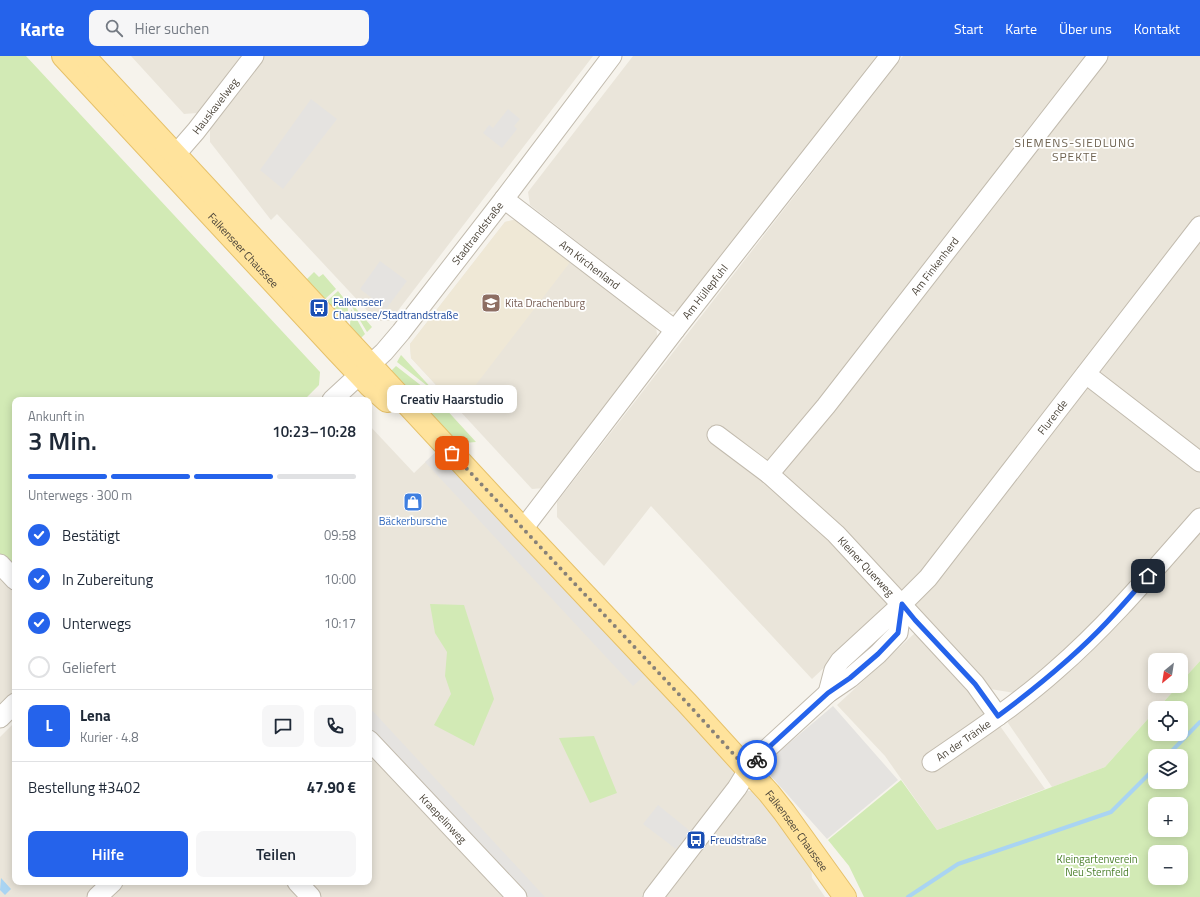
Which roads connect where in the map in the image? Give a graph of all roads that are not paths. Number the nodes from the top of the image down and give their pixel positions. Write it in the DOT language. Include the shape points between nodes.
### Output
graph roads {
  1 [pos="63,56"];
  2 [pos="84,56"];
  3 [pos="254,56"];
  4 [pos="612,56"];
  5 [pos="890,56"];
  6 [pos="1098,56"];
  7 [pos="170,159"];
  8 [pos="504,199"];
  9 [pos="1200,226"];
  10 [pos="675,330"];
  11 [pos="365,369"];
  12 [pos="1086,374"];
  13 [pos="335,397"];
  14 [pos="716,435"];
  15 [pos="1200,462"];
  16 [pos="768,474"];
  17 [pos="1200,518"];
  18 [pos="522,528"];
  19 [pos="0,564"];
  20 [pos="12,577"];
  21 [pos="902,604"];
  22 [pos="12,706"];
  23 [pos="998,716"];
  24 [pos="0,718"];
  25 [pos="372,743"];
  26 [pos="932,762"];
  27 [pos="748,770"];
  28 [pos="110,885"];
  29 [pos="300,885"];
  30 [pos="97,897"];
  31 [pos="311,897"];
  32 [pos="517,897"];
  33 [pos="653,897"];
  34 [pos="845,897"];
  1 -- 7 [label="main road, Falkenseer Chaussee"];
  2 -- 7 [label="main road, Falkenseer Chaussee"];
  3 -- 7 [label="street, Hauskavelweg" via="196,131"];
  4 -- 8 [label="street, Stadtrandstraße"];
  5 -- 10 [label="street, Am Hüllepfuhl"];
  6 -- 16 [label="street, Am Finkenherd" via="826,406"];
  7 -- 11 [label="main road, Falkenseer Chaussee"];
  8 -- 10 [label="street, Am Kirchenland"];
  8 -- 11 [label="street, Stadtrandstraße" via="401,332"];
  9 -- 12 [label="street, Flurende"];
  10 -- 18 [label="street, Am Hüllepfuhl" via="534,516"];
  11 -- 13 [label="street, Stadtrandstraße"];
  11 -- 18 [label="main road, Falkenseer Chaussee" via="434,433"];
  12 -- 15 [label="street"];
  12 -- 21 [label="street, Flurende" via="928,578"];
  14 -- 16 [label="street, Kleiner Querweg"];
  16 -- 21 [label="street, Kleiner Querweg" via="836,534"];
  17 -- 23 [label="street, An der Tränke" via="1107,623 1057,670"];
  18 -- 27 [label="main road, Falkenseer Chaussee"];
  19 -- 20 [label="street"];
  21 -- 23 [label="street, Kleiner Querweg" via="975,684"];
  21 -- 27 [label="street" via="898,633 878,654 828,693"];
  22 -- 24 [label="street"];
  23 -- 26 [label="street, An der Tränke"];
  25 -- 32 [label="street, Kraepelinweg"];
  27 -- 33 [label="street"];
  27 -- 34 [label="main road, Falkenseer Chaussee" via="784,812"];
  28 -- 30 [label="street"];
  29 -- 31 [label="street"];
}
